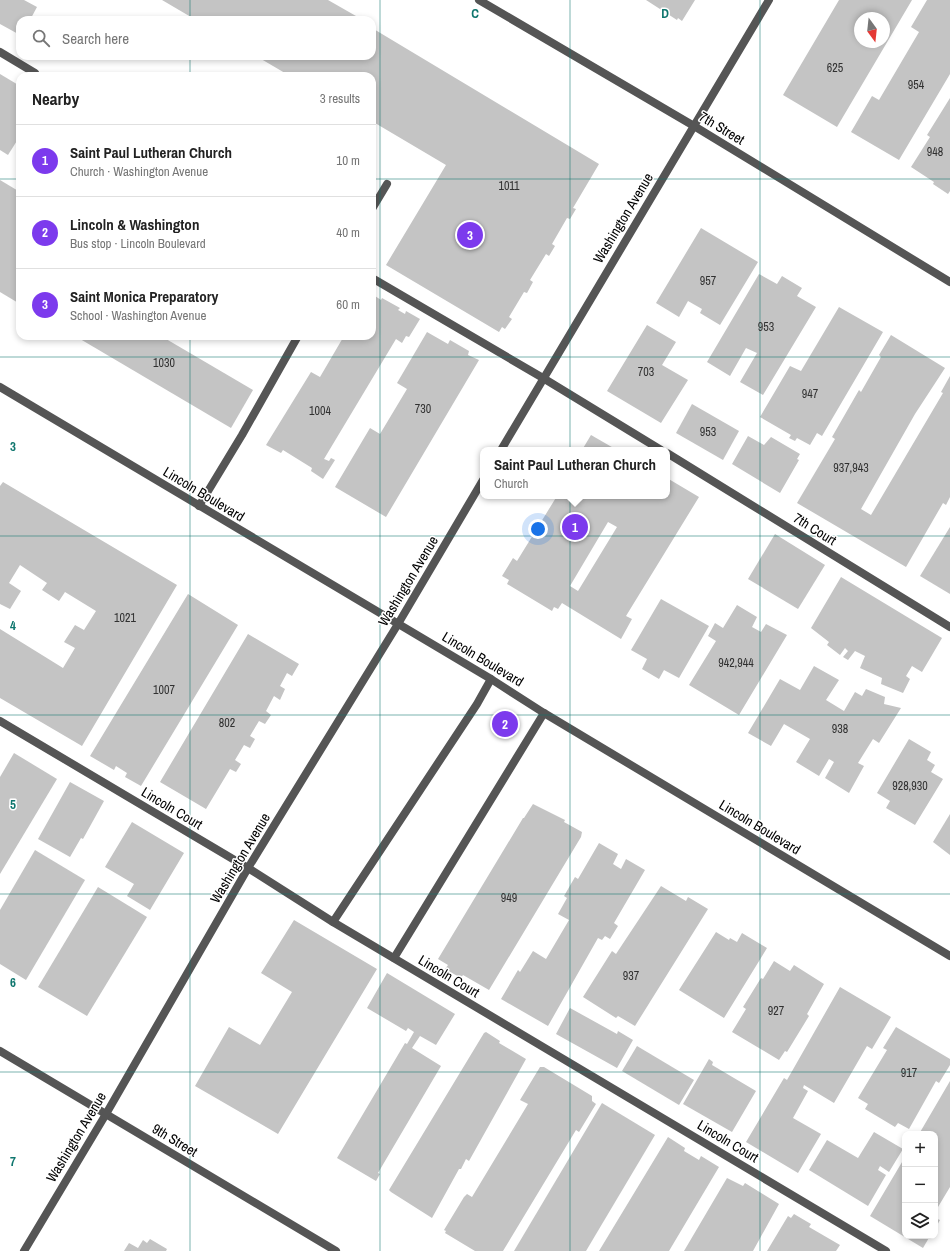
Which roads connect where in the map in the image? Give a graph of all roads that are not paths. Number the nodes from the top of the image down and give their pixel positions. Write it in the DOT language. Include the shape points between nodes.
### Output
graph roads {
  1 [pos="479,0"];
  2 [pos="769,0"];
  3 [pos="0,52"];
  4 [pos="33,72"];
  5 [pos="694,126"];
  6 [pos="387,184"];
  7 [pos="376,202"];
  8 [pos="376,280"];
  9 [pos="950,282"];
  10 [pos="296,340"];
  11 [pos="543,378"];
  12 [pos="0,387"];
  13 [pos="503,447"];
  14 [pos="656,447"];
  15 [pos="670,456"];
  16 [pos="480,485"];
  17 [pos="199,506"];
  18 [pos="398,624"];
  19 [pos="950,627"];
  20 [pos="491,679"];
  21 [pos="544,713"];
  22 [pos="0,721"];
  23 [pos="248,868"];
  24 [pos="333,922"];
  25 [pos="950,956"];
  26 [pos="394,958"];
  27 [pos="0,1051"];
  28 [pos="106,1114"];
  29 [pos="24,1251"];
  30 [pos="336,1251"];
  31 [pos="886,1251"];
  1 -- 5 [label="street, 7th Street"];
  2 -- 5 [label="street, Washington Avenue"];
  3 -- 4 [label="street"];
  5 -- 9 [label="street, 7th Street"];
  5 -- 11 [label="street, Washington Avenue"];
  6 -- 7 [label="street"];
  8 -- 11 [label="street"];
  10 -- 17 [label="street"];
  11 -- 13 [label="street, Washington Avenue"];
  11 -- 14 [label="street"];
  12 -- 17 [label="street, Lincoln Boulevard"];
  15 -- 19 [label="street, 7th Court"];
  16 -- 18 [label="street, Washington Avenue"];
  17 -- 18 [label="street, Lincoln Boulevard"];
  18 -- 20 [label="street, Lincoln Boulevard"];
  18 -- 23 [label="street, Washington Avenue"];
  20 -- 21 [label="street, Lincoln Boulevard"];
  20 -- 24 [label="street"];
  21 -- 25 [label="street, Lincoln Boulevard"];
  21 -- 26 [label="street"];
  22 -- 23 [label="street, Lincoln Court"];
  23 -- 24 [label="street, Lincoln Court"];
  23 -- 28 [label="street, Washington Avenue"];
  24 -- 26 [label="street, Lincoln Court"];
  26 -- 31 [label="street, Lincoln Court"];
  27 -- 28 [label="street, 9th Street"];
  28 -- 29 [label="street, Washington Avenue"];
  28 -- 30 [label="street, 9th Street"];
}
